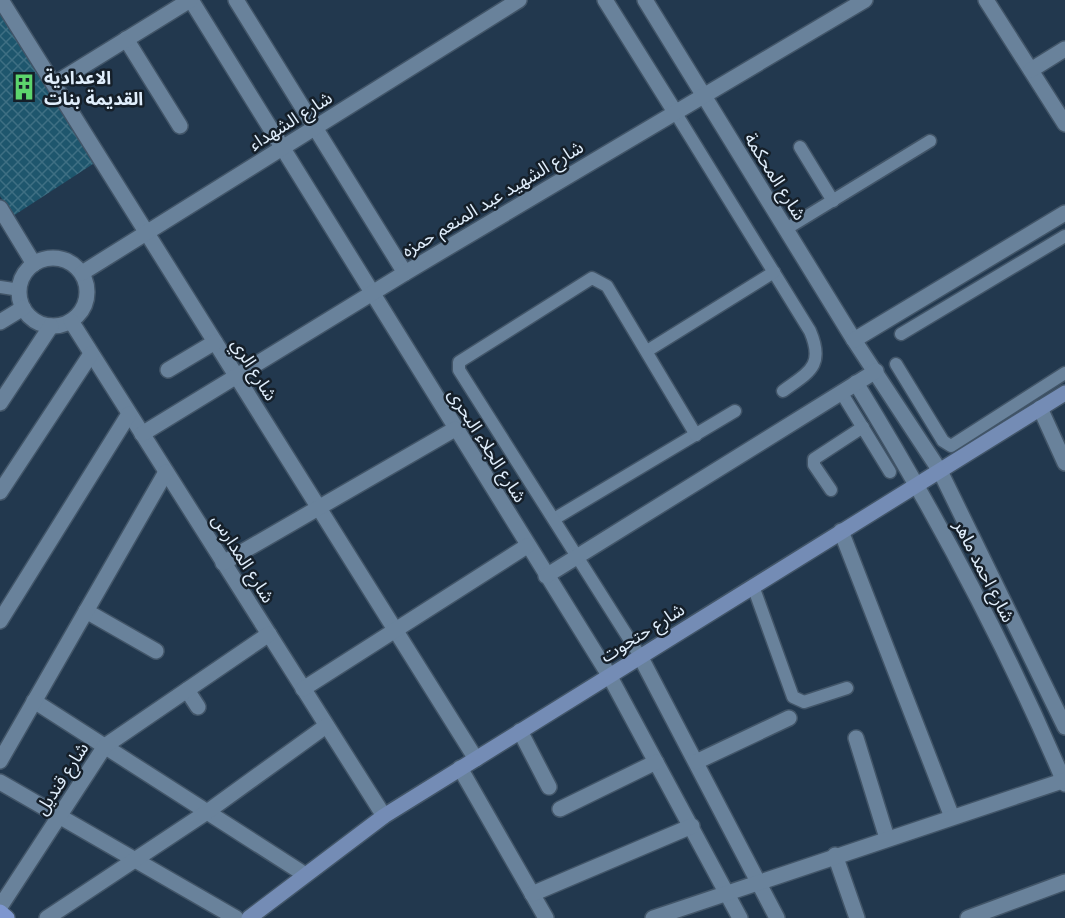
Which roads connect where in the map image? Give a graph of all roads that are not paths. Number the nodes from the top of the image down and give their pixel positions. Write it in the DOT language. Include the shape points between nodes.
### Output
graph roads {
  1 [pos="1,0"];
  2 [pos="190,0"];
  3 [pos="236,0"];
  4 [pos="519,0"];
  5 [pos="605,0"];
  6 [pos="645,0"];
  7 [pos="865,0"];
  8 [pos="986,0"];
  9 [pos="846,5"];
  10 [pos="126,39"];
  11 [pos="1065,49"];
  12 [pos="1031,70"];
  13 [pos="54,84"];
  14 [pos="704,95"];
  15 [pos="675,112"];
  16 [pos="1065,124"];
  17 [pos="180,126"];
  18 [pos="315,128"];
  19 [pos="930,141"];
  20 [pos="800,147"];
  21 [pos="282,148"];
  22 [pos="833,201"];
  23 [pos="0,208"];
  24 [pos="1065,213"];
  25 [pos="786,230"];
  26 [pos="146,232"];
  27 [pos="1065,236"];
  28 [pos="34,264"];
  29 [pos="774,272"];
  30 [pos="82,273"];
  31 [pos="405,273"];
  32 [pos="0,287"];
  33 [pos="20,290"];
  34 [pos="372,293"];
  35 [pos="23,308"];
  36 [pos="71,321"];
  37 [pos="0,322"];
  38 [pos="51,326"];
  39 [pos="901,334"];
  40 [pos="854,340"];
  41 [pos="215,342"];
  42 [pos="647,351"];
  43 [pos="91,354"];
  44 [pos="896,364"];
  45 [pos="168,370"];
  46 [pos="876,371"];
  47 [pos="1065,373"];
  48 [pos="237,377"];
  49 [pos="856,383"];
  50 [pos="783,391"];
  51 [pos="841,392"];
  52 [pos="1065,393"];
  53 [pos="0,403"];
  54 [pos="1040,408"];
  55 [pos="735,411"];
  56 [pos="129,414"];
  57 [pos="863,427"];
  58 [pos="455,429"];
  59 [pos="142,434"];
  60 [pos="696,435"];
  61 [pos="1065,463"];
  62 [pos="940,471"];
  63 [pos="166,472"];
  64 [pos="890,472"];
  65 [pos="918,484"];
  66 [pos="831,490"];
  67 [pos="0,492"];
  68 [pos="318,507"];
  69 [pos="554,519"];
  70 [pos="841,531"];
  71 [pos="527,546"];
  72 [pos="578,557"];
  73 [pos="223,563"];
  74 [pos="546,576"];
  75 [pos="753,586"];
  76 [pos="86,611"];
  77 [pos="0,621"];
  78 [pos="394,631"];
  79 [pos="269,634"];
  80 [pos="156,651"];
  81 [pos="640,656"];
  82 [pos="609,675"];
  83 [pos="847,688"];
  84 [pos="303,689"];
  85 [pos="187,690"];
  86 [pos="34,701"];
  87 [pos="198,707"];
  88 [pos="789,718"];
  89 [pos="326,726"];
  90 [pos="1065,727"];
  91 [pos="520,731"];
  92 [pos="856,738"];
  93 [pos="105,746"];
  94 [pos="476,759"];
  95 [pos="0,761"];
  96 [pos="656,762"];
  97 [pos="696,762"];
  98 [pos="460,768"];
  99 [pos="0,782"];
  100 [pos="1064,782"];
  101 [pos="549,787"];
  102 [pos="560,809"];
  103 [pos="207,812"];
  104 [pos="60,816"];
  105 [pos="384,816"];
  106 [pos="952,817"];
  107 [pos="692,826"];
  108 [pos="887,838"];
  109 [pos="835,855"];
  110 [pos="134,858"];
  111 [pos="304,874"];
  112 [pos="758,881"];
  113 [pos="1065,882"];
  114 [pos="728,891"];
  115 [pos="532,894"];
  116 [pos="0,907"];
  117 [pos="0,912"];
  118 [pos="7,918"];
  119 [pos="47,918"];
  120 [pos="236,918"];
  121 [pos="249,918"];
  122 [pos="546,918"];
  123 [pos="653,918"];
  124 [pos="740,918"];
  125 [pos="777,918"];
  126 [pos="857,918"];
  127 [pos="968,918"];
  1 -- 13 [label="street, شارع الري"];
  2 -- 10 [label="street"];
  2 -- 21 [label="street, شارع الجلاء البحرى"];
  3 -- 18 [label="street"];
  4 -- 18 [label="street, شارع الشهداء"];
  5 -- 15 [label="street"];
  6 -- 14 [label="street, شارع المحكمة"];
  7 -- 9 [label="street, شارع الشهيد عبد المنعم حمزه"];
  8 -- 12 [label="street"];
  9 -- 14 [label="street, شارع الشهيد عبد المنعم حمزه"];
  10 -- 13 [label="street"];
  10 -- 17 [label="street"];
  11 -- 12 [label="street"];
  12 -- 16 [label="street"];
  13 -- 26 [label="street, شارع الري"];
  14 -- 15 [label="street, شارع الشهيد عبد المنعم حمزه"];
  14 -- 25 [label="street, شارع المحكمة"];
  15 -- 29 [label="lane"];
  15 -- 31 [label="street, شارع الشهيد عبد المنعم حمزه"];
  18 -- 21 [label="street, شارع الشهداء"];
  18 -- 31 [label="street"];
  19 -- 22 [label="lane"];
  20 -- 22 [label="lane"];
  21 -- 26 [label="street, شارع الشهداء"];
  21 -- 34 [label="street, شارع الجلاء البحرى"];
  22 -- 25 [label="lane"];
  23 -- 28 [label="street"];
  24 -- 40 [label="street"];
  25 -- 40 [label="street, شارع المحكمة"];
  26 -- 30 [label="street, شارع الشهداء"];
  26 -- 41 [label="street, شارع الري"];
  27 -- 39 [label="lane"];
  28 -- 30 [label="street" via="60,259"];
  28 -- 33 [label="street"];
  29 -- 42 [label="lane"];
  29 -- 50 [label="lane" via="817,346 812,369"];
  30 -- 36 [label="street" via="87,294 85,305"];
  31 -- 34 [label="street, شارع الشهيد عبد المنعم حمزه"];
  32 -- 33 [label="lane"];
  33 -- 35 [label="street"];
  34 -- 48 [label="street, شارع الشهيد عبد المنعم حمزه"];
  34 -- 58 [label="street, شارع الجلاء البحرى"];
  35 -- 37 [label="street"];
  35 -- 38 [label="street" via="30,317"];
  36 -- 38 [label="street"];
  36 -- 43 [label="street, شارع المدارس"];
  38 -- 53 [label="street"];
  40 -- 46 [label="street, شارع المحكمة"];
  41 -- 45 [label="street"];
  41 -- 48 [label="street, شارع الري"];
  42 -- 60 [label="lane"];
  42 -- 69 [label="lane" via="607,286 592,278 459,362 459,370"];
  43 -- 56 [label="street, شارع المدارس"];
  43 -- 67 [label="street"];
  44 -- 47 [label="lane" via="943,441 951,446"];
  46 -- 49 [label="street"];
  46 -- 62 [label="street, شارع احمد ماهر"];
  48 -- 59 [label="street, شارع الشهيد عبد المنعم حمزه"];
  48 -- 68 [label="street, شارع الري"];
  49 -- 51 [label="street"];
  49 -- 65 [label="street, شارع احمد ماهر"];
  51 -- 57 [label="lane"];
  51 -- 72 [label="street"];
  52 -- 54 [label="main road, شارع حتحوت"];
  54 -- 61 [label="street"];
  54 -- 62 [label="main road, شارع حتحوت"];
  55 -- 60 [label="lane"];
  56 -- 59 [label="street, شارع المدارس"];
  56 -- 77 [label="street"];
  57 -- 64 [label="lane"];
  57 -- 66 [label="lane" via="814,459"];
  58 -- 68 [label="street"];
  58 -- 71 [label="street, شارع الجلاء البحرى"];
  59 -- 63 [label="street, شارع المدارس"];
  60 -- 69 [label="lane"];
  62 -- 65 [label="main road, شارع حتحوت"];
  62 -- 90 [label="street, شارع احمد ماهر"];
  63 -- 73 [label="street, شارع المدارس"];
  63 -- 76 [label="street"];
  65 -- 70 [label="main road, شارع حتحوت"];
  65 -- 100 [label="street, شارع احمد ماهر" via="1021,684"];
  68 -- 73 [label="street"];
  68 -- 78 [label="street, شارع الري"];
  69 -- 72 [label="lane"];
  70 -- 75 [label="main road, شارع حتحوت"];
  70 -- 106 [label="street"];
  71 -- 74 [label="street, شارع الجلاء البحرى"];
  71 -- 78 [label="street"];
  72 -- 74 [label="street"];
  72 -- 81 [label="lane"];
  73 -- 79 [label="street, شارع المدارس"];
  74 -- 82 [label="street, شارع الجلاء البحرى"];
  75 -- 81 [label="main road, شارع حتحوت"];
  75 -- 83 [label="lane" via="793,698 804,702"];
  76 -- 80 [label="street"];
  76 -- 86 [label="street"];
  78 -- 84 [label="street"];
  78 -- 94 [label="street, شارع الري"];
  79 -- 84 [label="street, شارع المدارس"];
  79 -- 85 [label="street, شارع قنديل"];
  81 -- 82 [label="main road, شارع حتحوت"];
  81 -- 97 [label="street"];
  82 -- 91 [label="main road, شارع حتحوت"];
  82 -- 96 [label="street, شارع الجلاء البحرى"];
  84 -- 89 [label="street, شارع المدارس"];
  85 -- 87 [label="street"];
  85 -- 93 [label="street, شارع قنديل"];
  86 -- 93 [label="street"];
  86 -- 95 [label="street"];
  88 -- 97 [label="street"];
  89 -- 103 [label="street"];
  89 -- 105 [label="street, شارع المدارس"];
  91 -- 94 [label="main road, شارع حتحوت"];
  91 -- 101 [label="street"];
  92 -- 108 [label="street"];
  93 -- 103 [label="street"];
  93 -- 104 [label="street, شارع قنديل"];
  94 -- 98 [label="main road, شارع حتحوت"];
  96 -- 102 [label="street"];
  96 -- 107 [label="street, شارع الجلاء البحرى"];
  97 -- 112 [label="street"];
  98 -- 105 [label="main road, شارع حتحوت"];
  98 -- 115 [label="street"];
  99 -- 104 [label="street"];
  100 -- 106 [label="street"];
  103 -- 110 [label="street"];
  103 -- 111 [label="street"];
  104 -- 110 [label="street"];
  104 -- 116 [label="street, شارع قنديل"];
  105 -- 111 [label="main road, شارع حتحوت"];
  106 -- 108 [label="street"];
  107 -- 114 [label="street, شارع الجلاء البحرى"];
  107 -- 115 [label="street"];
  108 -- 109 [label="street"];
  109 -- 112 [label="street"];
  109 -- 126 [label="street"];
  110 -- 119 [label="street"];
  110 -- 120 [label="street"];
  111 -- 121 [label="main road, شارع حتحوت"];
  112 -- 114 [label="street"];
  112 -- 125 [label="street"];
  113 -- 127 [label="street"];
  114 -- 123 [label="street"];
  114 -- 124 [label="street, شارع الجلاء البحرى"];
  115 -- 122 [label="street"];
  117 -- 118 [label="main road"];
}
